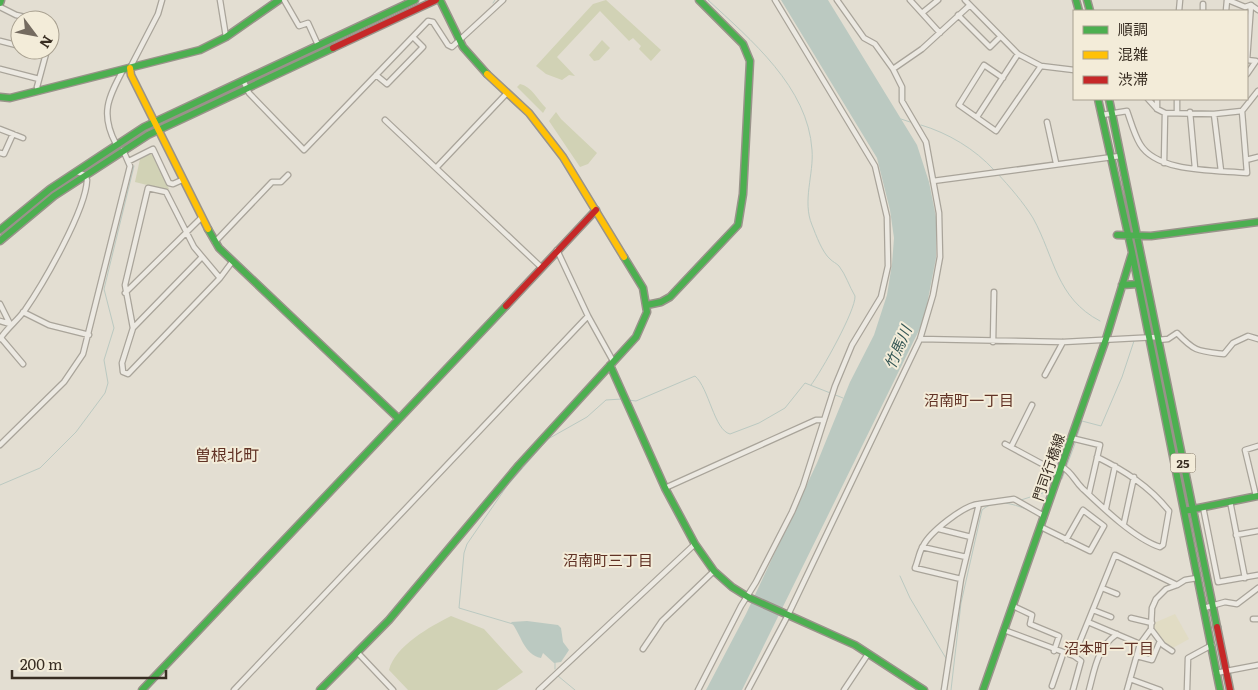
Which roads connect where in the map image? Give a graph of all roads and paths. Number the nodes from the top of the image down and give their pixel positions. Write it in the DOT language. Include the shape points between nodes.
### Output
graph roads {
  1 [pos="162,0"];
  2 [pos="220,0"];
  3 [pos="279,0"];
  4 [pos="284,0"];
  5 [pos="415,0"];
  6 [pos="436,0"];
  7 [pos="440,0"];
  8 [pos="503,0"];
  9 [pos="699,0"];
  10 [pos="775,0"];
  11 [pos="837,0"];
  12 [pos="910,0"];
  13 [pos="938,0"];
  14 [pos="965,0"];
  15 [pos="1228,0"];
  16 [pos="1257,0"];
  17 [pos="1235,1"];
  18 [pos="1203,4"];
  19 [pos="970,5"];
  20 [pos="1254,7"];
  21 [pos="1203,10"];
  22 [pos="922,13"];
  23 [pos="958,15"];
  24 [pos="940,33"];
  25 [pos="226,37"];
  26 [pos="1000,37"];
  27 [pos="414,38"];
  28 [pos="459,41"];
  29 [pos="318,45"];
  30 [pos="1248,52"];
  31 [pos="1018,54"];
  32 [pos="44,60"];
  33 [pos="1257,62"];
  34 [pos="1041,66"];
  35 [pos="0,69"];
  36 [pos="126,69"];
  37 [pos="893,69"];
  38 [pos="1073,70"];
  39 [pos="1248,73"];
  40 [pos="376,75"];
  41 [pos="1003,78"];
  42 [pos="39,79"];
  43 [pos="243,80"];
  44 [pos="246,88"];
  45 [pos="39,91"];
  46 [pos="1258,91"];
  47 [pos="508,92"];
  48 [pos="0,97"];
  49 [pos="1098,100"];
  50 [pos="1109,100"];
  51 [pos="1149,100"];
  52 [pos="1157,100"];
  53 [pos="1177,100"];
  54 [pos="1157,109"];
  55 [pos="1242,110"];
  56 [pos="1190,112"];
  57 [pos="1165,113"];
  58 [pos="1177,113"];
  59 [pos="1112,114"];
  60 [pos="1214,114"];
  61 [pos="1102,115"];
  62 [pos="977,117"];
  63 [pos="384,120"];
  64 [pos="153,122"];
  65 [pos="1047,122"];
  66 [pos="0,130"];
  67 [pos="157,131"];
  68 [pos="13,134"];
  69 [pos="23,138"];
  70 [pos="116,144"];
  71 [pos="123,150"];
  72 [pos="0,153"];
  73 [pos="1120,156"];
  74 [pos="1258,157"];
  75 [pos="1111,158"];
  76 [pos="1246,160"];
  77 [pos="129,161"];
  78 [pos="1056,163"];
  79 [pos="1164,163"];
  80 [pos="436,168"];
  81 [pos="1195,168"];
  82 [pos="1220,171"];
  83 [pos="74,172"];
  84 [pos="85,174"];
  85 [pos="288,175"];
  86 [pos="182,180"];
  87 [pos="933,181"];
  88 [pos="596,210"];
  89 [pos="201,218"];
  90 [pos="1258,222"];
  91 [pos="0,230"];
  92 [pos="186,231"];
  93 [pos="1128,234"];
  94 [pos="1117,235"];
  95 [pos="1137,237"];
  96 [pos="0,241"];
  97 [pos="215,242"];
  98 [pos="557,250"];
  99 [pos="1132,252"];
  100 [pos="201,258"];
  101 [pos="232,262"];
  102 [pos="541,267"];
  103 [pos="220,278"];
  104 [pos="1138,284"];
  105 [pos="1122,285"];
  106 [pos="994,292"];
  107 [pos="125,293"];
  108 [pos="0,304"];
  109 [pos="647,305"];
  110 [pos="23,312"];
  111 [pos="588,316"];
  112 [pos="0,321"];
  113 [pos="10,324"];
  114 [pos="133,328"];
  115 [pos="89,335"];
  116 [pos="0,338"];
  117 [pos="1149,338"];
  118 [pos="920,339"];
  119 [pos="1106,339"];
  120 [pos="1157,339"];
  121 [pos="1258,339"];
  122 [pos="993,342"];
  123 [pos="1063,342"];
  124 [pos="611,363"];
  125 [pos="23,364"];
  126 [pos="1045,375"];
  127 [pos="1032,404"];
  128 [pos="398,418"];
  129 [pos="822,420"];
  130 [pos="1075,439"];
  131 [pos="1005,444"];
  132 [pos="0,445"];
  133 [pos="1258,446"];
  134 [pos="1011,447"];
  135 [pos="1097,457"];
  136 [pos="1115,466"];
  137 [pos="1064,468"];
  138 [pos="1059,473"];
  139 [pos="1134,477"];
  140 [pos="666,488"];
  141 [pos="1089,493"];
  142 [pos="1257,496"];
  143 [pos="1230,501"];
  144 [pos="980,504"];
  145 [pos="1203,507"];
  146 [pos="1106,508"];
  147 [pos="1192,509"];
  148 [pos="1184,511"];
  149 [pos="1044,516"];
  150 [pos="1124,524"];
  151 [pos="1041,527"];
  152 [pos="939,529"];
  153 [pos="1258,531"];
  154 [pos="1236,535"];
  155 [pos="971,537"];
  156 [pos="1066,540"];
  157 [pos="695,544"];
  158 [pos="922,547"];
  159 [pos="966,557"];
  160 [pos="714,571"];
  161 [pos="1258,575"];
  162 [pos="1197,578"];
  163 [pos="1245,578"];
  164 [pos="961,579"];
  165 [pos="1177,585"];
  166 [pos="1102,588"];
  167 [pos="1258,588"];
  168 [pos="1117,594"];
  169 [pos="750,597"];
  170 [pos="1212,605"];
  171 [pos="1013,606"];
  172 [pos="1204,608"];
  173 [pos="1093,610"];
  174 [pos="786,614"];
  175 [pos="1111,617"];
  176 [pos="1131,618"];
  177 [pos="1088,622"];
  178 [pos="1152,622"];
  179 [pos="1151,629"];
  180 [pos="1004,630"];
  181 [pos="1116,634"];
  182 [pos="1160,641"];
  183 [pos="1140,644"];
  184 [pos="1212,645"];
  185 [pos="642,649"];
  186 [pos="1054,651"];
  187 [pos="1172,651"];
  188 [pos="358,653"];
  189 [pos="868,654"];
  190 [pos="1063,654"];
  191 [pos="1074,656"];
  192 [pos="1137,656"];
  193 [pos="1258,661"];
  194 [pos="1256,665"];
  195 [pos="1226,671"];
  196 [pos="1216,673"];
  197 [pos="1130,679"];
  198 [pos="1052,686"];
  199 [pos="914,687"];
  200 [pos="142,690"];
  201 [pos="234,690"];
  202 [pos="320,690"];
  203 [pos="393,690"];
  204 [pos="539,690"];
  205 [pos="698,690"];
  206 [pos="748,690"];
  207 [pos="844,690"];
  208 [pos="924,690"];
  209 [pos="944,690"];
  210 [pos="983,690"];
  211 [pos="1073,690"];
  212 [pos="1089,690"];
  213 [pos="1128,690"];
  214 [pos="1160,690"];
  215 [pos="1187,690"];
  216 [pos="1220,690"];
  217 [pos="1230,690"];
  1 -- 36 [label="street" via="158,14"];
  2 -- 25 [label="street"];
  3 -- 25 [label="street"];
  4 -- 29 [label="street" via="299,26 308,23"];
  5 -- 29 [label="street"];
  6 -- 44 [label="street"];
  7 -- 28 [label="street"];
  8 -- 28 [label="street"];
  9 -- 109 [label="street" via="742,42 750,61 738,225 670,297"];
  10 -- 129 [label="street" via="875,166 887,217 888,266 881,297 852,345"];
  11 -- 37 [label="street" via="864,38 875,44"];
  12 -- 22 [label="street"];
  13 -- 22 [label="street"];
  14 -- 19 [label="street"];
  15 -- 17 [label="street"];
  16 -- 20 [label="street"];
  17 -- 20 [label="street"];
  18 -- 21 [label="street"];
  19 -- 23 [label="street"];
  19 -- 26 [label="street"];
  20 -- 30 [label="street"];
  22 -- 24 [label="street"];
  23 -- 24 [label="street"];
  23 -- 26 [label="street" via="990,47"];
  24 -- 37 [label="street"];
  25 -- 36 [label="street" via="200,50"];
  26 -- 31 [label="street"];
  27 -- 28 [label="street" via="431,20 450,47"];
  27 -- 40 [label="street"];
  27 -- 40 [label="street" via="423,47 387,84"];
  28 -- 47 [label="street"];
  29 -- 43 [label="street"];
  31 -- 34 [label="street"];
  31 -- 41 [label="street"];
  32 -- 42 [label="street"];
  33 -- 39 [label="street"];
  34 -- 38 [label="street"];
  34 -- 62 [label="street" via="996,131"];
  35 -- 42 [label="street"];
  36 -- 45 [label="street"];
  36 -- 64 [label="street"];
  36 -- 70 [label="street" via="106,107 110,134"];
  37 -- 87 [label="street" via="902,87 902,101 926,142"];
  40 -- 44 [label="street" via="304,150"];
  41 -- 62 [label="street"];
  41 -- 62 [label="street" via="984,65 959,105"];
  42 -- 45 [label="street"];
  43 -- 44 [label="street"];
  43 -- 64 [label="street"];
  44 -- 67 [label="street"];
  45 -- 48 [label="street" via="10,98"];
  46 -- 55 [label="street"];
  47 -- 80 [label="street"];
  47 -- 88 [label="street" via="544,131"];
  49 -- 61 [label="street, 門司行橋線 / 25"];
  50 -- 59 [label="street, 25"];
  51 -- 54 [label="street"];
  52 -- 54 [label="street"];
  53 -- 58 [label="street"];
  54 -- 57 [label="street"];
  55 -- 60 [label="street"];
  55 -- 76 [label="street"];
  56 -- 58 [label="street"];
  56 -- 60 [label="street"];
  56 -- 81 [label="street"];
  57 -- 58 [label="street"];
  57 -- 79 [label="street"];
  59 -- 61 [label="street"];
  59 -- 73 [label="street, 25"];
  59 -- 79 [label="street" via="1127,111 1140,144 1157,161"];
  60 -- 82 [label="street"];
  61 -- 75 [label="street, 門司行橋線 / 25"];
  63 -- 80 [label="street"];
  64 -- 67 [label="street"];
  64 -- 70 [label="street"];
  65 -- 78 [label="street"];
  66 -- 68 [label="street"];
  67 -- 71 [label="street"];
  67 -- 86 [label="street"];
  68 -- 69 [label="street"];
  68 -- 72 [label="street" via="4,154"];
  70 -- 83 [label="street"];
  71 -- 77 [label="street"];
  71 -- 84 [label="street"];
  73 -- 75 [label="street"];
  73 -- 95 [label="street, 25"];
  74 -- 76 [label="street"];
  75 -- 78 [label="street"];
  75 -- 93 [label="street, 門司行橋線 / 25"];
  76 -- 82 [label="street" via="1247,174"];
  77 -- 86 [label="street" via="153,149 169,183"];
  77 -- 115 [label="street"];
  78 -- 87 [label="street"];
  79 -- 81 [label="street"];
  80 -- 102 [label="street"];
  81 -- 82 [label="street"];
  83 -- 84 [label="street"];
  83 -- 91 [label="street"];
  84 -- 96 [label="street"];
  84 -- 110 [label="street" via="87,185 79,208 52,264"];
  85 -- 97 [label="street" via="281,182 272,182"];
  86 -- 89 [label="street"];
  87 -- 118 [label="street" via="939,213 940,257"];
  88 -- 98 [label="street"];
  88 -- 109 [label="street" via="643,288"];
  89 -- 92 [label="street"];
  89 -- 97 [label="street"];
  90 -- 95 [label="street"];
  92 -- 100 [label="street"];
  92 -- 107 [label="street"];
  92 -- 107 [label="street" via="166,192 148,188 124,285"];
  93 -- 94 [label="street"];
  93 -- 95 [label="street"];
  93 -- 99 [label="street, 門司行橋線 / 25"];
  95 -- 99 [label="street, 門司行橋線 / 25"];
  95 -- 120 [label="street, 25"];
  97 -- 101 [label="street"];
  98 -- 102 [label="street"];
  98 -- 111 [label="street"];
  99 -- 104 [label="street, 門司行橋線 / 25"];
  99 -- 105 [label="street, 門司行橋線 / 25"];
  100 -- 103 [label="street"];
  100 -- 114 [label="street"];
  101 -- 103 [label="street"];
  101 -- 128 [label="street"];
  102 -- 128 [label="street"];
  103 -- 114 [label="street" via="128,374 123,372 122,362"];
  104 -- 105 [label="street"];
  104 -- 117 [label="street, 門司行橋線 / 25"];
  105 -- 119 [label="street, 門司行橋線 / 25"];
  106 -- 122 [label="street"];
  107 -- 114 [label="street"];
  108 -- 113 [label="street"];
  109 -- 124 [label="street" via="636,337"];
  110 -- 113 [label="street"];
  110 -- 115 [label="street" via="49,325"];
  111 -- 124 [label="street"];
  111 -- 201 [label="street"];
  112 -- 113 [label="street"];
  113 -- 116 [label="street"];
  115 -- 132 [label="street" via="83,354 64,382"];
  116 -- 125 [label="street"];
  117 -- 119 [label="street"];
  117 -- 120 [label="street"];
  117 -- 148 [label="street, 門司行橋線 / 25"];
  118 -- 122 [label="street"];
  118 -- 174 [label="street"];
  119 -- 123 [label="street"];
  119 -- 130 [label="street, 門司行橋線 / 25"];
  120 -- 121 [label="street" via="1168,339 1177,332 1191,348 1224,354 1233,343 1248,336"];
  120 -- 147 [label="street, 25"];
  122 -- 123 [label="street"];
  123 -- 126 [label="street"];
  124 -- 140 [label="street"];
  124 -- 188 [label="street"];
  127 -- 134 [label="street"];
  128 -- 200 [label="street"];
  129 -- 140 [label="street"];
  129 -- 169 [label="street" via="804,486"];
  130 -- 135 [label="street" via="1100,445"];
  130 -- 137 [label="street, 門司行橋線 / 25"];
  131 -- 134 [label="street"];
  133 -- 142 [label="street" via="1245,450"];
  134 -- 138 [label="street"];
  135 -- 136 [label="street"];
  135 -- 141 [label="street"];
  136 -- 139 [label="street"];
  136 -- 146 [label="street"];
  137 -- 138 [label="street, 門司行橋線 / 25"];
  137 -- 141 [label="street"];
  138 -- 149 [label="street, 門司行橋線 / 25"];
  139 -- 150 [label="street"];
  139 -- 150 [label="street" via="1170,511 1163,545 1154,545"];
  140 -- 157 [label="street"];
  141 -- 146 [label="street"];
  142 -- 143 [label="street"];
  143 -- 145 [label="street"];
  143 -- 154 [label="street"];
  144 -- 149 [label="street" via="1014,498"];
  144 -- 152 [label="street" via="972,505"];
  144 -- 155 [label="street"];
  145 -- 147 [label="street"];
  145 -- 163 [label="street" via="1218,582"];
  146 -- 150 [label="street"];
  147 -- 148 [label="street"];
  147 -- 170 [label="street, 25"];
  148 -- 162 [label="street, 門司行橋線 / 25"];
  149 -- 151 [label="street, 門司行橋線 / 25"];
  151 -- 156 [label="street"];
  151 -- 171 [label="street, 門司行橋線 / 25"];
  152 -- 155 [label="street"];
  152 -- 158 [label="street"];
  153 -- 154 [label="street"];
  154 -- 163 [label="street"];
  155 -- 159 [label="street"];
  156 -- 156 [label="street" via="1090,552 1104,526 1083,510"];
  157 -- 160 [label="street"];
  157 -- 204 [label="street"];
  158 -- 159 [label="street"];
  158 -- 164 [label="street" via="915,568"];
  159 -- 164 [label="street"];
  160 -- 169 [label="street"];
  160 -- 185 [label="street" via="662,621"];
  161 -- 163 [label="street"];
  162 -- 165 [label="street"];
  162 -- 172 [label="street, 門司行橋線 / 25"];
  164 -- 209 [label="street"];
  165 -- 166 [label="street" via="1115,555"];
  165 -- 178 [label="street" via="1166,589 1156,599"];
  166 -- 168 [label="street"];
  166 -- 173 [label="street"];
  167 -- 170 [label="street" via="1237,604"];
  169 -- 174 [label="street"];
  169 -- 205 [label="street" via="740,606"];
  170 -- 172 [label="street"];
  170 -- 195 [label="street, 25"];
  171 -- 180 [label="street, 門司行橋線 / 25"];
  171 -- 186 [label="street" via="1032,614 1030,624 1059,636"];
  172 -- 184 [label="street, 門司行橋線 / 25"];
  173 -- 175 [label="street"];
  173 -- 177 [label="street"];
  174 -- 189 [label="street" via="831,633"];
  174 -- 206 [label="street"];
  176 -- 178 [label="street"];
  177 -- 181 [label="street"];
  177 -- 191 [label="street"];
  178 -- 179 [label="street"];
  179 -- 182 [label="street"];
  179 -- 183 [label="street"];
  180 -- 186 [label="street"];
  180 -- 210 [label="street, 門司行橋線 / 25"];
  181 -- 183 [label="street"];
  181 -- 212 [label="street" via="1106,641 1097,657"];
  182 -- 187 [label="street"];
  182 -- 192 [label="street" via="1152,660"];
  183 -- 192 [label="street"];
  184 -- 196 [label="street, 門司行橋線 / 25"];
  184 -- 215 [label="street" via="1188,658"];
  186 -- 190 [label="street"];
  188 -- 202 [label="street"];
  188 -- 203 [label="street"];
  189 -- 199 [label="street"];
  189 -- 207 [label="street"];
  190 -- 191 [label="street"];
  190 -- 198 [label="street"];
  191 -- 211 [label="street" via="1082,661"];
  192 -- 197 [label="street"];
  193 -- 194 [label="street"];
  194 -- 195 [label="street"];
  195 -- 196 [label="street"];
  195 -- 217 [label="street, 25"];
  196 -- 216 [label="street, 門司行橋線 / 25"];
  197 -- 213 [label="street"];
  197 -- 214 [label="street"];
  199 -- 208 [label="street"];
}
